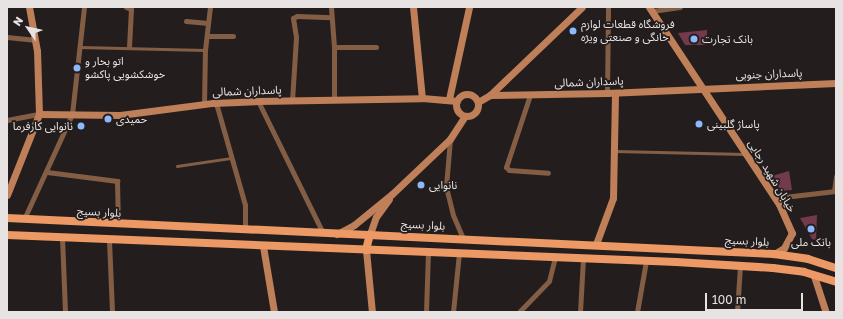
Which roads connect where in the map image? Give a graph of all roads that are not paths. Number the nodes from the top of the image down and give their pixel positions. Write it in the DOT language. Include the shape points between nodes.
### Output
graph roads {
  1 [pos="29,7"];
  2 [pos="84,7"];
  3 [pos="126,7"];
  4 [pos="210,7"];
  5 [pos="331,7"];
  6 [pos="413,7"];
  7 [pos="469,7"];
  8 [pos="581,7"];
  9 [pos="608,7"];
  10 [pos="680,7"];
  11 [pos="651,9"];
  12 [pos="331,17"];
  13 [pos="186,21"];
  14 [pos="208,23"];
  15 [pos="207,36"];
  16 [pos="233,36"];
  17 [pos="7,37"];
  18 [pos="34,40"];
  19 [pos="78,47"];
  20 [pos="129,47"];
  21 [pos="334,47"];
  22 [pos="376,47"];
  23 [pos="205,50"];
  24 [pos="836,83"];
  25 [pos="702,87"];
  26 [pos="607,93"];
  27 [pos="615,93"];
  28 [pos="490,95"];
  29 [pos="530,95"];
  30 [pos="422,98"];
  31 [pos="334,100"];
  32 [pos="453,100"];
  33 [pos="258,101"];
  34 [pos="292,101"];
  35 [pos="478,102"];
  36 [pos="216,103"];
  37 [pos="204,105"];
  38 [pos="39,114"];
  39 [pos="72,114"];
  40 [pos="465,116"];
  41 [pos="7,120"];
  42 [pos="450,140"];
  43 [pos="614,151"];
  44 [pos="747,154"];
  45 [pos="232,158"];
  46 [pos="177,166"];
  47 [pos="47,172"];
  48 [pos="548,173"];
  49 [pos="836,176"];
  50 [pos="835,191"];
  51 [pos="392,194"];
  52 [pos="7,195"];
  53 [pos="775,198"];
  54 [pos="7,218"];
  55 [pos="24,219"];
  56 [pos="118,224"];
  57 [pos="245,230"];
  58 [pos="323,233"];
  59 [pos="336,234"];
  60 [pos="370,234"];
  61 [pos="7,235"];
  62 [pos="62,237"];
  63 [pos="463,238"];
  64 [pos="109,240"];
  65 [pos="491,240"];
  66 [pos="596,244"];
  67 [pos="262,246"];
  68 [pos="366,250"];
  69 [pos="428,252"];
  70 [pos="459,253"];
  71 [pos="490,254"];
  72 [pos="774,254"];
  73 [pos="555,257"];
  74 [pos="583,258"];
  75 [pos="646,261"];
  76 [pos="740,266"];
  77 [pos="836,268"];
  78 [pos="814,276"];
  79 [pos="836,282"];
  80 [pos="826,311"];
  81 [pos="65,312"];
  82 [pos="112,312"];
  83 [pos="274,312"];
  84 [pos="372,312"];
  85 [pos="426,312"];
  86 [pos="454,312"];
  87 [pos="519,312"];
  88 [pos="580,312"];
  89 [pos="637,312"];
  90 [pos="737,312"];
  1 -- 18 [label="main road"];
  2 -- 19 [label="street"];
  3 -- 20 [label="street" via="131,9"];
  4 -- 14 [label="street"];
  5 -- 12 [label="street"];
  6 -- 30 [label="main road"];
  7 -- 32 [label="main road"];
  8 -- 28 [label="main road"];
  9 -- 26 [label="street"];
  10 -- 11 [label="street"];
  11 -- 25 [label="main road, خیابان شهید رجایی"];
  12 -- 21 [label="street"];
  12 -- 34 [label="street" via="293,18 296,36"];
  13 -- 14 [label="street"];
  14 -- 15 [label="street"];
  15 -- 16 [label="street"];
  15 -- 23 [label="street"];
  17 -- 18 [label="street"];
  18 -- 38 [label="main road" via="37,51"];
  19 -- 20 [label="lane"];
  19 -- 39 [label="street"];
  20 -- 23 [label="lane" via="168,51"];
  21 -- 22 [label="street"];
  21 -- 31 [label="street"];
  23 -- 37 [label="street"];
  24 -- 25 [label="main road, پاسداران جنوبی"];
  25 -- 27 [label="main road, پاسداران شمالی"];
  25 -- 44 [label="main road, خیابان شهید رجایی"];
  26 -- 27 [label="main road, پاسداران شمالی"];
  26 -- 29 [label="main road, پاسداران شمالی"];
  27 -- 43 [label="main road"];
  28 -- 29 [label="main road, پاسداران شمالی"];
  28 -- 35 [label="main road"];
  29 -- 48 [label="street" via="506,167 509,170"];
  30 -- 31 [label="main road, پاسداران شمالی"];
  30 -- 32 [label="main road, پاسداران شمالی"];
  31 -- 34 [label="main road, پاسداران شمالی"];
  32 -- 35 [label="main road" via="468,94"];
  32 -- 40 [label="main road"];
  33 -- 34 [label="main road, پاسداران شمالی"];
  33 -- 36 [label="main road, پاسداران شمالی"];
  33 -- 58 [label="street"];
  35 -- 40 [label="main road" via="474,114"];
  36 -- 37 [label="main road, پاسداران شمالی"];
  36 -- 45 [label="street"];
  37 -- 39 [label="main road, پاسداران شمالی" via="120,115"];
  38 -- 39 [label="main road, پاسداران شمالی"];
  38 -- 41 [label="street"];
  38 -- 52 [label="main road"];
  39 -- 47 [label="street"];
  40 -- 42 [label="main road"];
  42 -- 51 [label="main road"];
  42 -- 63 [label="street" via="446,187 453,215"];
  43 -- 44 [label="lane"];
  43 -- 66 [label="main road" via="613,198"];
  44 -- 53 [label="main road, خیابان شهید رجایی"];
  45 -- 46 [label="lane"];
  45 -- 57 [label="street" via="245,205"];
  47 -- 55 [label="street"];
  47 -- 56 [label="street" via="117,181"];
  49 -- 50 [label="street"];
  50 -- 53 [label="street"];
  51 -- 59 [label="main road" via="354,225"];
  51 -- 60 [label="main road" via="376,217"];
  53 -- 72 [label="main road, خیابان شهید رجایی" via="792,233 784,248"];
  54 -- 55 [label="main road, بلوار بسیج"];
  55 -- 56 [label="main road, بلوار بسیج"];
  56 -- 57 [label="main road, بلوار بسیج"];
  57 -- 58 [label="main road, بلوار بسیج"];
  58 -- 59 [label="main road, بلوار بسیج"];
  59 -- 60 [label="main road, بلوار بسیج"];
  60 -- 63 [label="main road, بلوار بسیج"];
  60 -- 68 [label="main road"];
  61 -- 62 [label="main road"];
  62 -- 64 [label="main road"];
  62 -- 81 [label="street"];
  63 -- 65 [label="main road, بلوار بسیج"];
  64 -- 67 [label="main road"];
  64 -- 82 [label="street"];
  65 -- 66 [label="main road, بلوار بسیج"];
  65 -- 71 [label="main road"];
  66 -- 72 [label="main road, بلوار بسیج"];
  67 -- 68 [label="main road"];
  67 -- 83 [label="main road"];
  68 -- 69 [label="main road"];
  68 -- 84 [label="main road"];
  69 -- 70 [label="main road"];
  69 -- 85 [label="street"];
  70 -- 71 [label="main road"];
  70 -- 86 [label="street"];
  71 -- 73 [label="main road"];
  72 -- 77 [label="main road, بلوار بسیج" via="808,259"];
  73 -- 74 [label="main road"];
  73 -- 87 [label="street" via="549,281"];
  74 -- 75 [label="main road"];
  74 -- 88 [label="street"];
  75 -- 76 [label="main road"];
  75 -- 89 [label="street"];
  76 -- 78 [label="main road" via="773,268"];
  76 -- 90 [label="street"];
  78 -- 79 [label="main road"];
  78 -- 80 [label="main road"];
}
